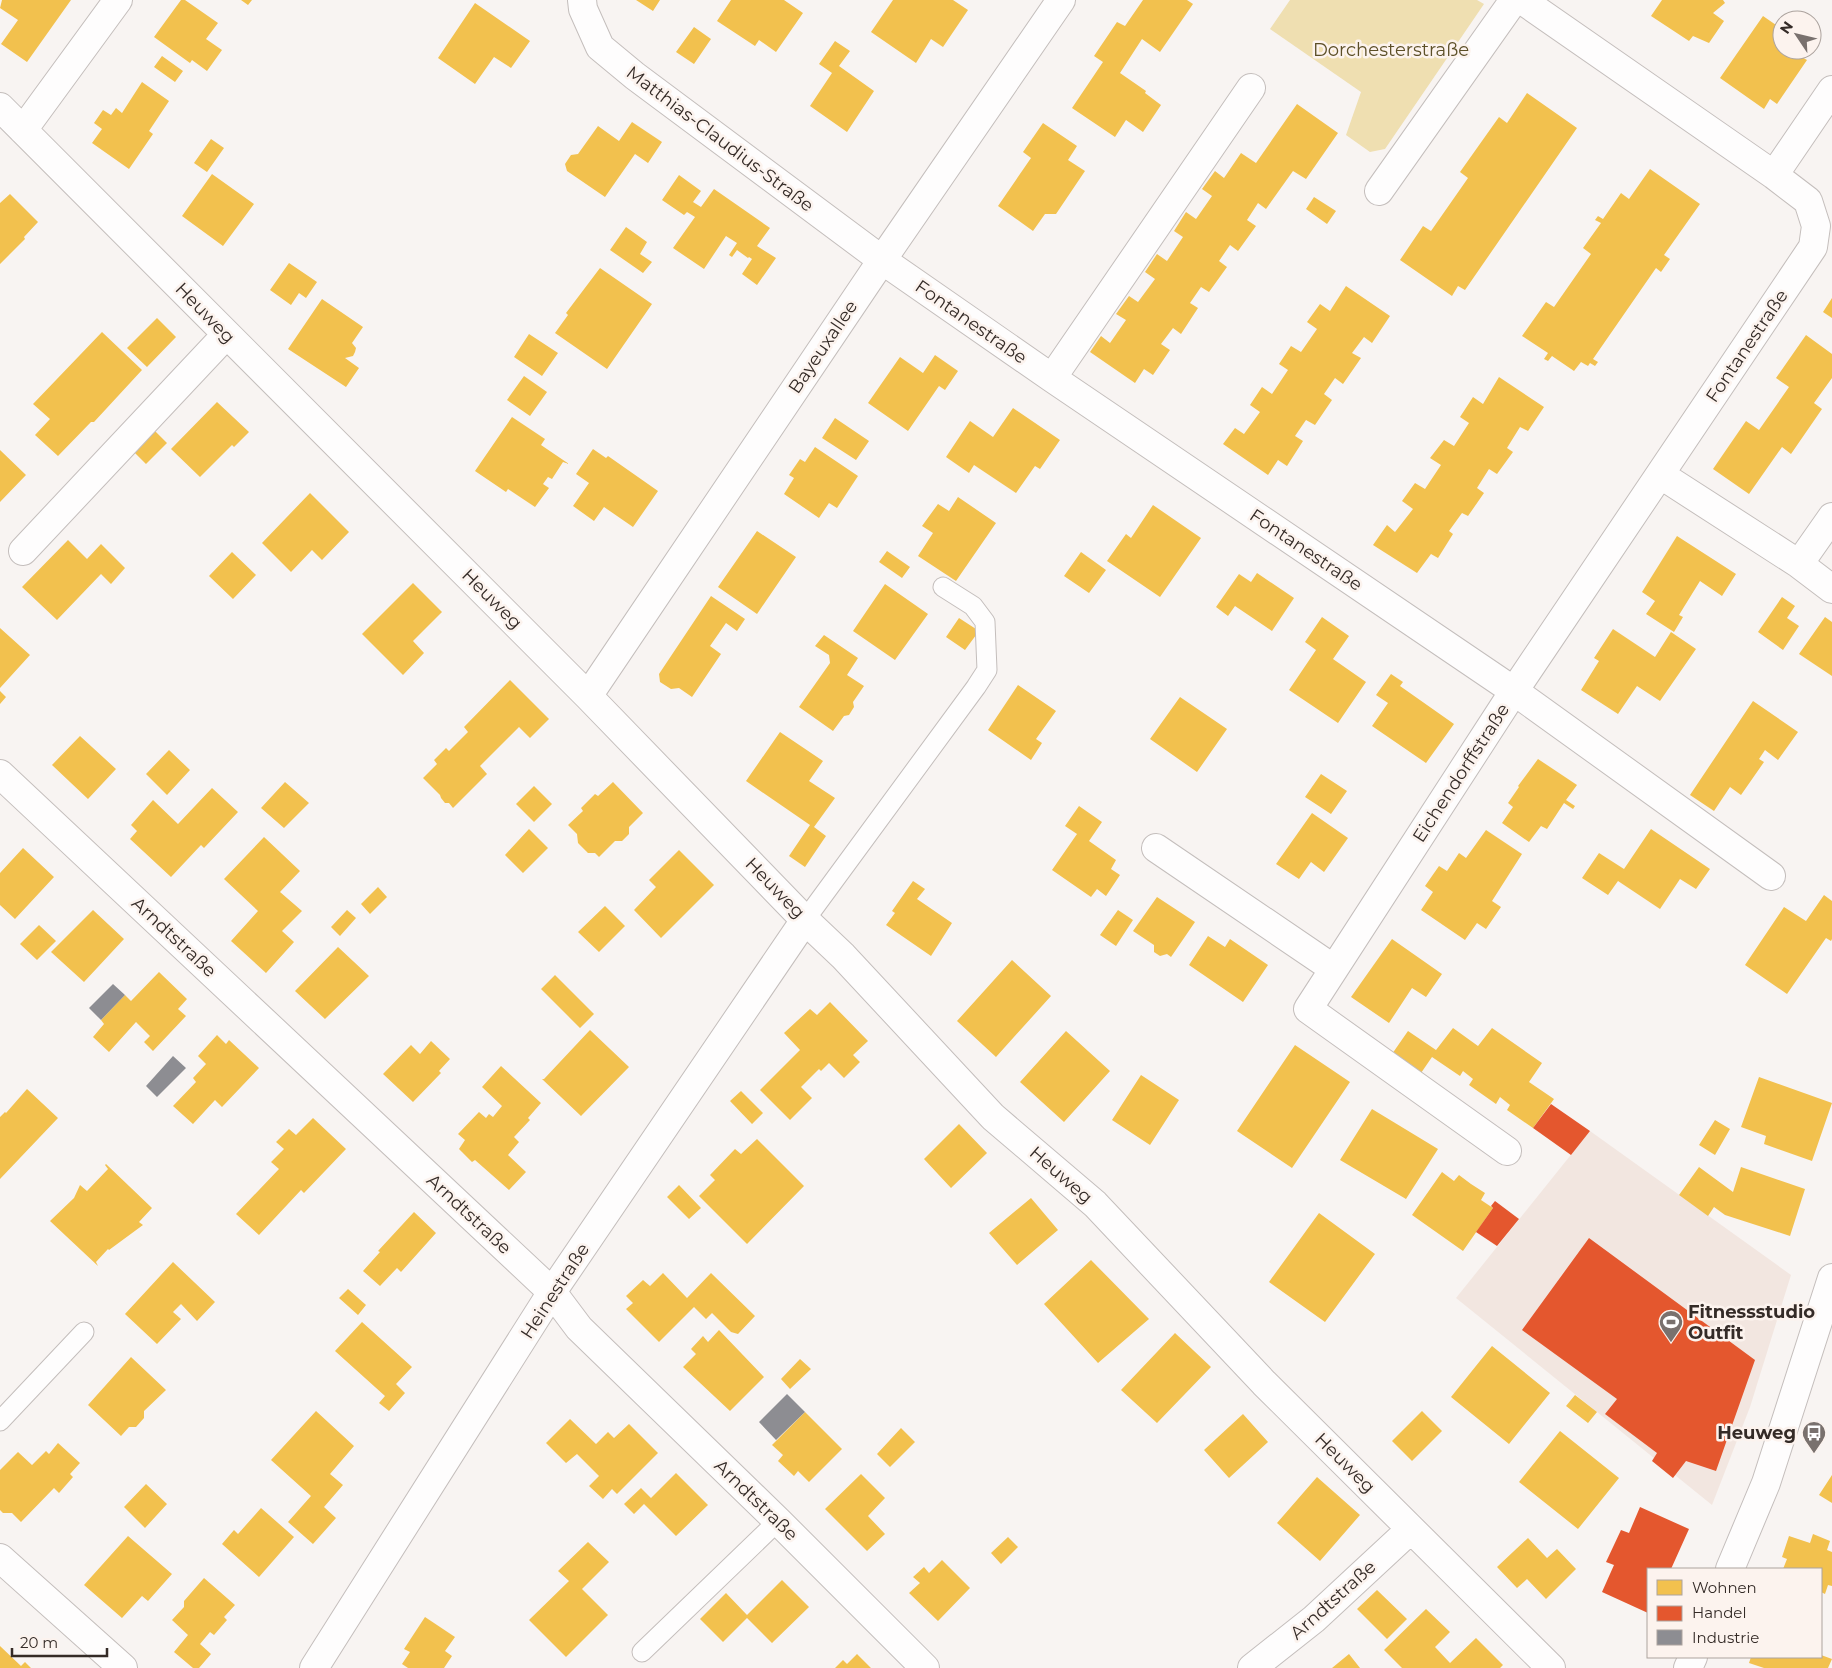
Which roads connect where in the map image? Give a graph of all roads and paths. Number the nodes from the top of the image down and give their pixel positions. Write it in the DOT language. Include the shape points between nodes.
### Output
graph roads {
  1 [pos="118,0"];
  2 [pos="582,0"];
  3 [pos="1062,0"];
  4 [pos="1514,0"];
  5 [pos="1522,0"];
  6 [pos="1250,88"];
  7 [pos="1832,90"];
  8 [pos="0,107"];
  9 [pos="23,130"];
  10 [pos="1774,175"];
  11 [pos="1379,191"];
  12 [pos="1824,226"];
  13 [pos="882,260"];
  14 [pos="226,335"];
  15 [pos="1052,378"];
  16 [pos="1661,475"];
  17 [pos="1832,517"];
  18 [pos="23,551"];
  19 [pos="1799,564"];
  20 [pos="943,587"];
  21 [pos="1832,589"];
  22 [pos="1514,691"];
  23 [pos="588,696"];
  24 [pos="0,774"];
  25 [pos="1156,848"];
  26 [pos="1771,876"];
  27 [pos="805,920"];
  28 [pos="1334,969"];
  29 [pos="1507,1151"];
  30 [pos="1832,1278"];
  31 [pos="552,1292"];
  32 [pos="84,1332"];
  33 [pos="0,1421"];
  34 [pos="778,1521"];
  35 [pos="1411,1529"];
  36 [pos="0,1558"];
  37 [pos="1730,1568"];
  38 [pos="642,1652"];
  39 [pos="123,1668"];
  40 [pos="314,1668"];
  41 [pos="925,1668"];
  42 [pos="1252,1668"];
  43 [pos="1552,1668"];
  1 -- 9 [label="street"];
  2 -- 13 [label="street, Matthias-Claudius-Straße" via="600,47"];
  3 -- 13 [label="street, Bayeuxallee"];
  4 -- 11 [label="street"];
  5 -- 10 [label="street"];
  6 -- 15 [label="street"];
  7 -- 10 [label="street"];
  8 -- 9 [label="street, Heuweg"];
  9 -- 14 [label="street, Heuweg"];
  10 -- 12 [label="street" via="1808,201"];
  12 -- 16 [label="street, Fontanestraße" via="1813,248"];
  13 -- 15 [label="street, Fontanestraße"];
  13 -- 23 [label="street, Bayeuxallee"];
  14 -- 18 [label="street"];
  14 -- 23 [label="street, Heuweg"];
  15 -- 22 [label="street, Fontanestraße"];
  16 -- 19 [label="street"];
  16 -- 22 [label="street, Fontanestraße"];
  17 -- 19 [label="street"];
  19 -- 21 [label="street"];
  20 -- 27 [label="lane" via="973,606 985,622 987,670"];
  22 -- 26 [label="street, Eichendorffstraße"];
  22 -- 28 [label="street, Eichendorffstraße"];
  23 -- 27 [label="street, Heuweg"];
  24 -- 31 [label="street, Arndtstraße"];
  25 -- 28 [label="street"];
  27 -- 31 [label="street, Heinestraße"];
  27 -- 35 [label="street, Heuweg" via="843,956 993,1117 1095,1204 1264,1383"];
  28 -- 29 [label="street, Eichendorffstraße" via="1308,1009"];
  30 -- 37 [label="street" via="1766,1483"];
  31 -- 34 [label="street, Arndtstraße" via="579,1328"];
  31 -- 40 [label="street, Heinestraße"];
  32 -- 33 [label="lane"];
  34 -- 38 [label="lane"];
  34 -- 41 [label="street, Arndtstraße"];
  35 -- 42 [label="street, Arndtstraße" via="1314,1619"];
  35 -- 43 [label="street, Heuweg"];
  36 -- 39 [label="street"];
}
